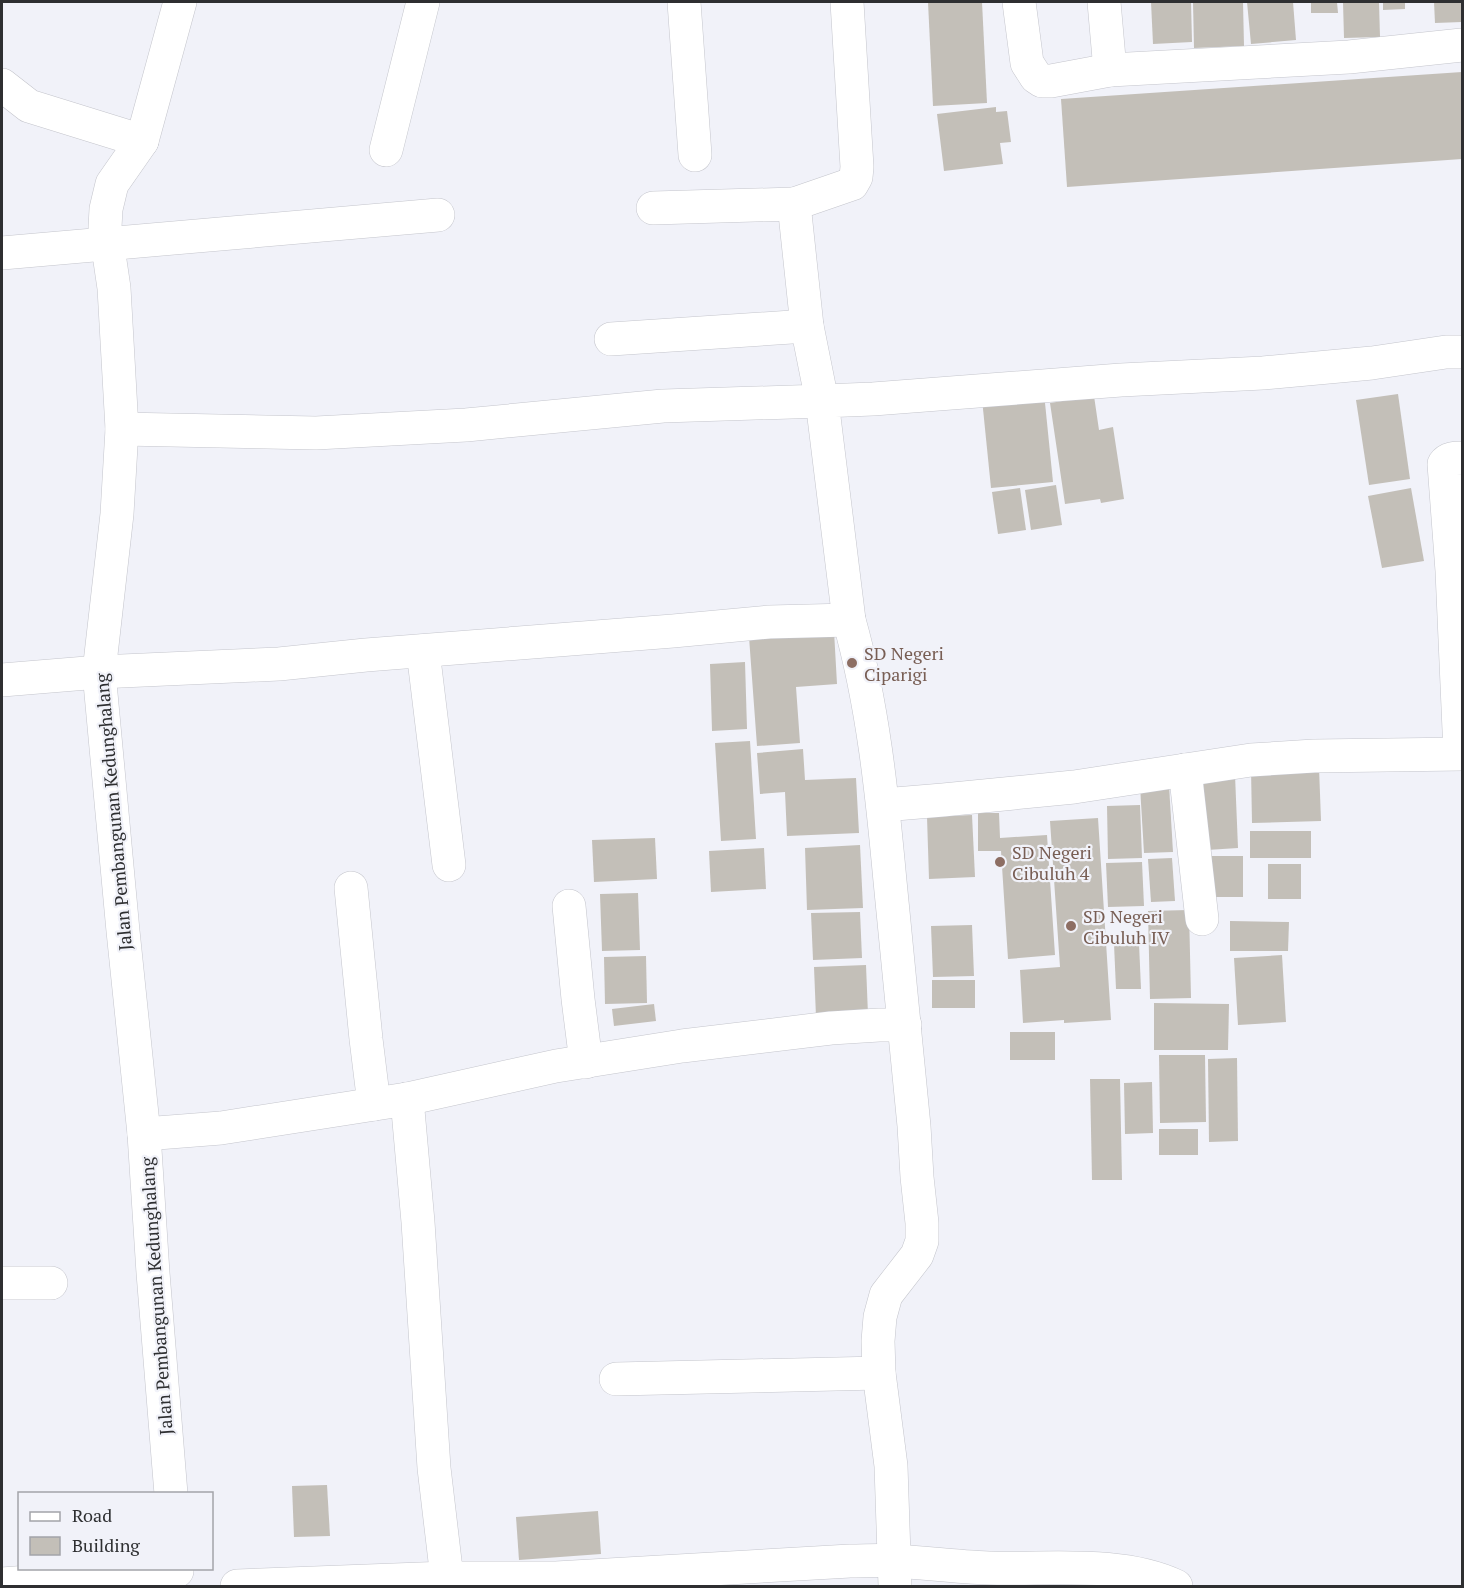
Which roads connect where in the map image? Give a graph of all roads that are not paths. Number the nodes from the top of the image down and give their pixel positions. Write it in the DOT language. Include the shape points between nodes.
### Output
graph roads {
  1 [pos="423,2"];
  2 [pos="684,2"];
  3 [pos="847,2"];
  4 [pos="1018,2"];
  5 [pos="1104,2"];
  6 [pos="174,3"];
  7 [pos="1462,45"];
  8 [pos="1110,70"];
  9 [pos="2,86"];
  10 [pos="142,141"];
  11 [pos="386,150"];
  12 [pos="695,155"];
  13 [pos="794,204"];
  14 [pos="653,208"];
  15 [pos="438,215"];
  16 [pos="108,244"];
  17 [pos="2,252"];
  18 [pos="807,326"];
  19 [pos="611,339"];
  20 [pos="1462,352"];
  21 [pos="822,401"];
  22 [pos="122,429"];
  23 [pos="1462,458"];
  24 [pos="1457,570"];
  25 [pos="849,620"];
  26 [pos="423,651"];
  27 [pos="99,672"];
  28 [pos="2,680"];
  29 [pos="1461,754"];
  30 [pos="1185,770"];
  31 [pos="883,805"];
  32 [pos="449,865"];
  33 [pos="351,888"];
  34 [pos="569,906"];
  35 [pos="1202,919"];
  36 [pos="905,1025"];
  37 [pos="586,1062"];
  38 [pos="407,1099"];
  39 [pos="374,1104"];
  40 [pos="144,1134"];
  41 [pos="2,1283"];
  42 [pos="51,1283"];
  43 [pos="879,1373"];
  44 [pos="616,1379"];
  45 [pos="171,1492"];
  46 [pos="895,1574"];
  47 [pos="178,1575"];
  48 [pos="447,1578"];
  49 [pos="555,1582"];
  50 [pos="2,1584"];
  51 [pos="1172,1585"];
  52 [pos="237,1587"];
  1 -- 11 [label="street"];
  2 -- 12 [label="street"];
  3 -- 13 [label="street" via="856,177 852,184"];
  4 -- 8 [label="street" via="1027,63 1042,81"];
  5 -- 8 [label="street"];
  6 -- 10 [label="street, Jalan Pembangunan Kedunghalang"];
  7 -- 8 [label="street" via="1349,57"];
  9 -- 10 [label="street" via="29,106"];
  10 -- 16 [label="street, Jalan Pembangunan Kedunghalang" via="112,184 106,209"];
  13 -- 14 [label="street"];
  13 -- 18 [label="street"];
  15 -- 16 [label="street"];
  16 -- 17 [label="street"];
  16 -- 22 [label="street, Jalan Pembangunan Kedunghalang"];
  18 -- 19 [label="street"];
  18 -- 21 [label="street"];
  20 -- 21 [label="street" via="1263,373"];
  21 -- 22 [label="street" via="663,406 466,425 316,433"];
  21 -- 25 [label="street"];
  22 -- 27 [label="street, Jalan Pembangunan Kedunghalang" via="117,514"];
  23 -- 24 [label="street" via="1446,460 1444,464"];
  24 -- 29 [label="street"];
  25 -- 26 [label="street" via="769,622"];
  25 -- 31 [label="street" via="859,654"];
  26 -- 27 [label="street" via="279,664"];
  26 -- 32 [label="street"];
  27 -- 28 [label="street"];
  27 -- 40 [label="street, Jalan Pembangunan Kedunghalang"];
  29 -- 30 [label="street" via="1293,757"];
  30 -- 31 [label="street" via="1074,787"];
  30 -- 35 [label="street"];
  31 -- 36 [label="street"];
  33 -- 39 [label="street"];
  34 -- 37 [label="street"];
  36 -- 37 [label="street" via="821,1029"];
  36 -- 43 [label="street" via="922,1241 917,1255 886,1295 880,1317"];
  37 -- 38 [label="street"];
  38 -- 39 [label="street"];
  38 -- 48 [label="street" via="434,1468"];
  39 -- 40 [label="street" via="221,1128"];
  40 -- 45 [label="street, Jalan Pembangunan Kedunghalang"];
  41 -- 42 [label="street"];
  43 -- 44 [label="street"];
  43 -- 46 [label="street" via="891,1466"];
  46 -- 49 [label="street" via="850,1561"];
  46 -- 51 [label="street" via="988,1568 1074,1569 1124,1571"];
  47 -- 50 [label="street"];
  48 -- 49 [label="street"];
  48 -- 52 [label="street"];
}
